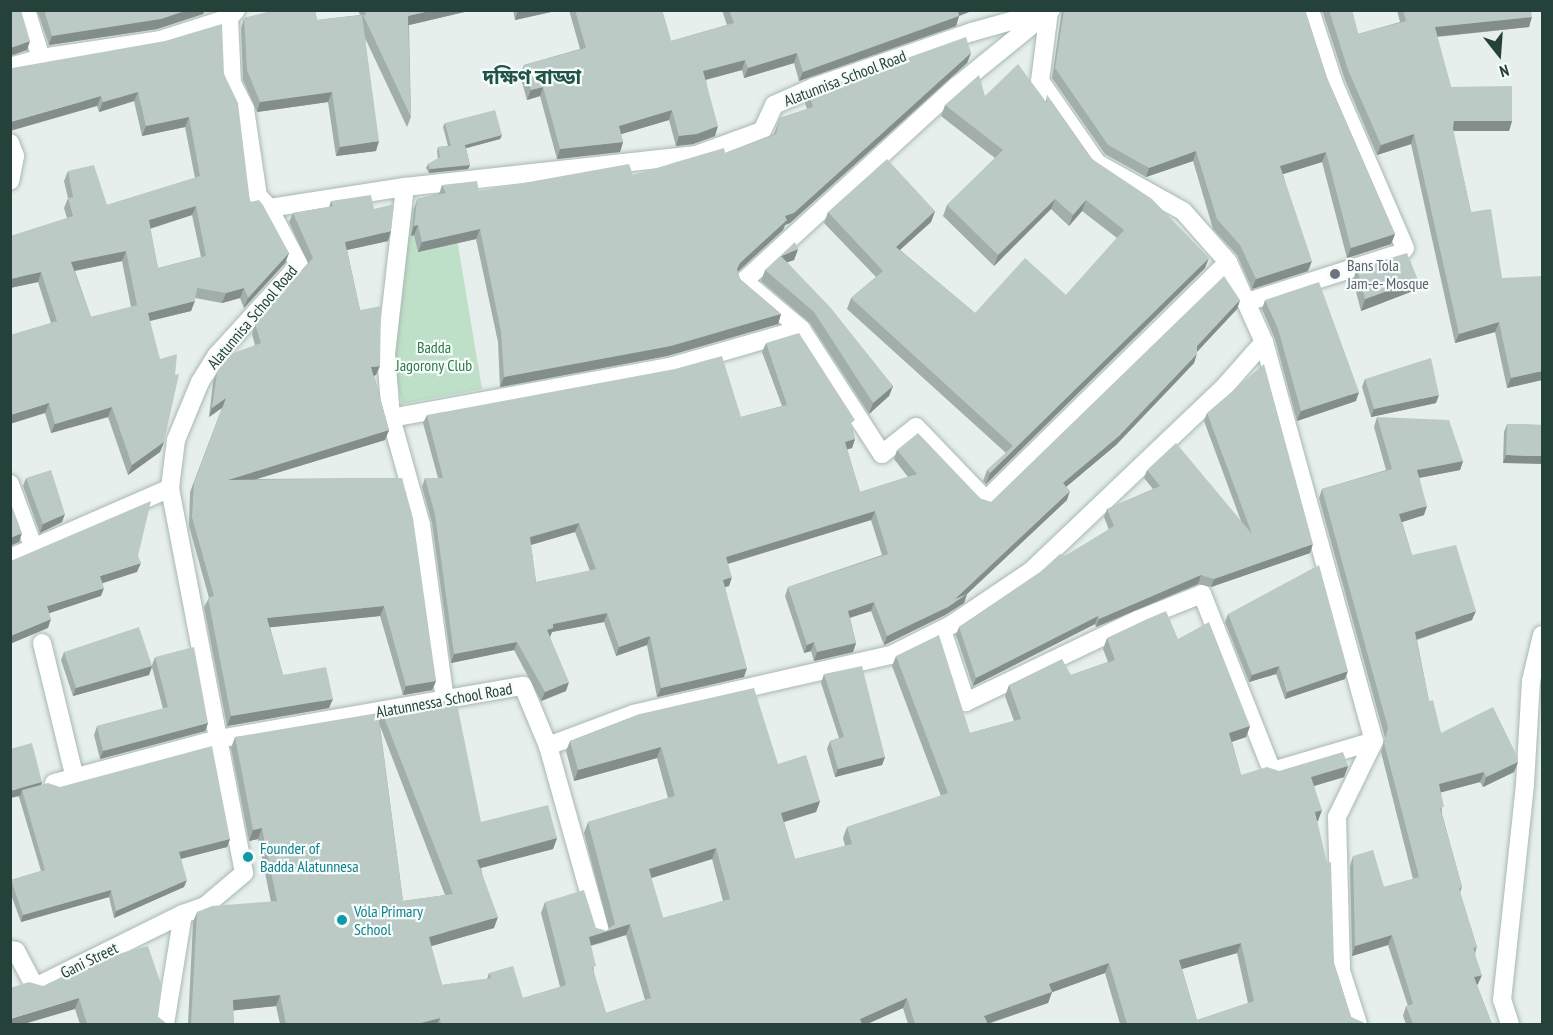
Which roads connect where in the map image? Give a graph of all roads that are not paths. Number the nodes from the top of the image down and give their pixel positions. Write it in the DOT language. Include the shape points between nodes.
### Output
graph roads {
  1 [pos="26,10"];
  2 [pos="1310,10"];
  3 [pos="1050,11"];
  4 [pos="232,14"];
  5 [pos="41,58"];
  6 [pos="10,67"];
  7 [pos="10,143"];
  8 [pos="10,181"];
  9 [pos="405,187"];
  10 [pos="269,208"];
  11 [pos="1228,262"];
  12 [pos="1247,302"];
  13 [pos="801,328"];
  14 [pos="1264,342"];
  15 [pos="391,418"];
  16 [pos="10,484"];
  17 [pos="170,489"];
  18 [pos="34,549"];
  19 [pos="10,558"];
  20 [pos="942,630"];
  21 [pos="1542,635"];
  22 [pos="42,643"];
  23 [pos="445,700"];
  24 [pos="218,739"];
  25 [pos="1374,741"];
  26 [pos="548,746"];
  27 [pos="75,778"];
  28 [pos="54,783"];
  29 [pos="183,914"];
  30 [pos="600,931"];
  31 [pos="10,950"];
  32 [pos="165,1024"];
  33 [pos="1358,1024"];
  34 [pos="1510,1024"];
  1 -- 5 [label="street"];
  2 -- 12 [label="street" via="1334,84 1405,248 1401,253"];
  3 -- 9 [label="street, Alatunnisa School Road" via="972,32 814,87 774,105 762,131 696,155"];
  3 -- 11 [label="street" via="1040,81 1096,163 1183,211"];
  3 -- 13 [label="street" via="957,86 744,281"];
  4 -- 5 [label="street" via="160,40"];
  4 -- 10 [label="street" via="232,83 245,109 258,196"];
  5 -- 6 [label="street"];
  7 -- 8 [label="street" via="15,156"];
  9 -- 10 [label="street, Alatunnisa School Road"];
  9 -- 15 [label="street" via="386,354"];
  10 -- 17 [label="street, Alatunnisa School Road" via="299,265 246,320 200,382 176,440"];
  11 -- 12 [label="street"];
  11 -- 13 [label="street" via="987,500 916,427 882,454"];
  12 -- 14 [label="street"];
  13 -- 15 [label="street" via="670,367"];
  14 -- 20 [label="street" via="1226,385 1031,571"];
  14 -- 25 [label="street"];
  15 -- 23 [label="street" via="421,525"];
  16 -- 18 [label="street"];
  17 -- 18 [label="street"];
  17 -- 24 [label="street, Alatunnisa School Road"];
  18 -- 19 [label="street"];
  20 -- 25 [label="street" via="966,702 1137,620 1202,594 1272,771"];
  20 -- 26 [label="street" via="891,655 633,714"];
  21 -- 34 [label="street" via="1531,681 1525,784 1502,1000"];
  22 -- 27 [label="street"];
  23 -- 24 [label="street, Alatunnessa School Road"];
  23 -- 26 [label="street, Alatunnessa School Road" via="523,687"];
  24 -- 27 [label="street, Alatunnessa School Road"];
  24 -- 29 [label="street, Alatunnisa School Road" via="244,873 205,906"];
  25 -- 33 [label="street" via="1337,817 1341,971"];
  26 -- 30 [label="street, Alatunnessa School Road"];
  27 -- 28 [label="street, Alatunnessa School Road"];
  29 -- 31 [label="street, Gani Street" via="35,987 16,951"];
  29 -- 32 [label="street"];
}
